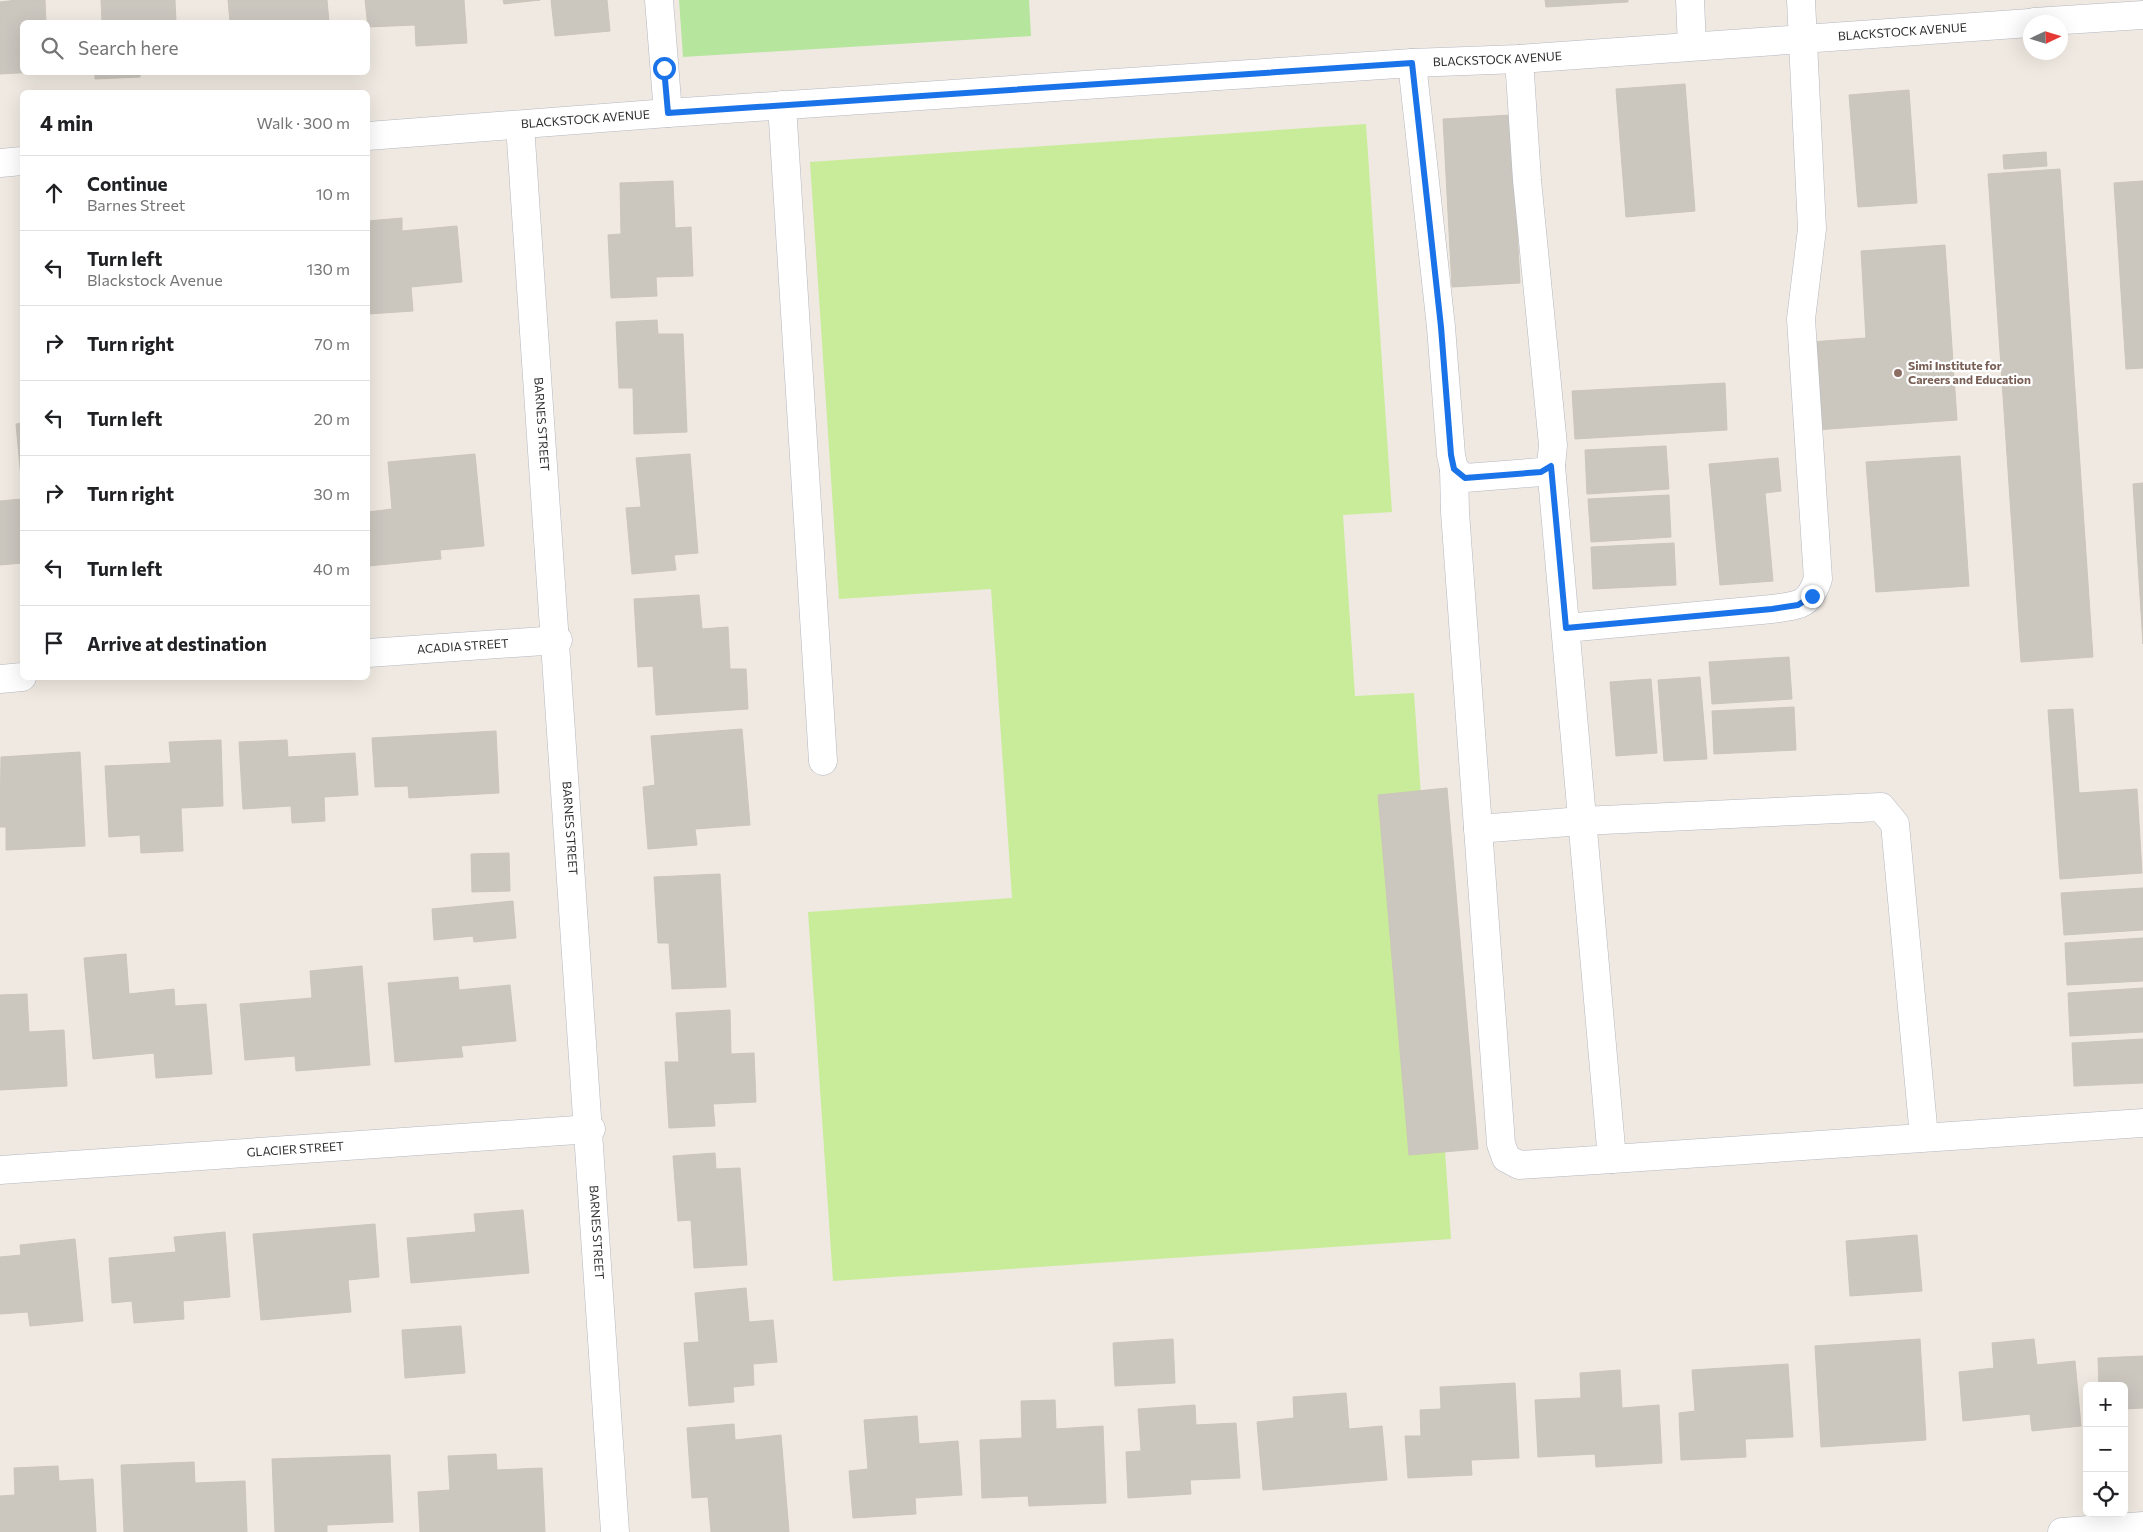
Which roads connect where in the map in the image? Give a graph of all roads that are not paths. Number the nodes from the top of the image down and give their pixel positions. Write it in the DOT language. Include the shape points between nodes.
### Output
graph roads {
  1 [pos="659,0"];
  2 [pos="1690,0"];
  3 [pos="1801,0"];
  4 [pos="2143,15"];
  5 [pos="2068,20"];
  6 [pos="2023,23"];
  7 [pos="1804,39"];
  8 [pos="1692,46"];
  9 [pos="1519,58"];
  10 [pos="1412,63"];
  11 [pos="782,105"];
  12 [pos="668,113"];
  13 [pos="520,125"];
  14 [pos="370,136"];
  15 [pos="20,161"];
  16 [pos="0,163"];
  17 [pos="1551,466"];
  18 [pos="1454,469"];
  19 [pos="1566,628"];
  20 [pos="558,640"];
  21 [pos="370,653"];
  22 [pos="20,677"];
  23 [pos="0,679"];
  24 [pos="823,761"];
  25 [pos="1582,821"];
  26 [pos="1478,829"];
  27 [pos="2143,1123"];
  28 [pos="591,1129"];
  29 [pos="1924,1138"];
  30 [pos="1612,1159"];
  31 [pos="0,1170"];
  32 [pos="2143,1526"];
  33 [pos="615,1532"];
  34 [pos="2062,1532"];
  1 -- 12 [label="street"];
  2 -- 8 [label="street"];
  3 -- 7 [label="street"];
  4 -- 5 [label="street"];
  6 -- 7 [label="street, BLACKSTOCK AVENUE"];
  7 -- 8 [label="street, BLACKSTOCK AVENUE"];
  7 -- 19 [label="street" via="1812,229 1801,319 1818,579 1812,596 1798,605 1772,609"];
  8 -- 9 [label="street, BLACKSTOCK AVENUE"];
  9 -- 10 [label="street, BLACKSTOCK AVENUE"];
  9 -- 17 [label="street" via="1529,201 1553,444"];
  10 -- 11 [label="street, BLACKSTOCK AVENUE"];
  10 -- 18 [label="street"];
  11 -- 12 [label="street, BLACKSTOCK AVENUE"];
  11 -- 24 [label="street"];
  12 -- 13 [label="street, BLACKSTOCK AVENUE"];
  13 -- 14 [label="street, BLACKSTOCK AVENUE"];
  13 -- 20 [label="street, BARNES STREET"];
  15 -- 16 [label="street"];
  17 -- 18 [label="street" via="1541,472 1465,478"];
  17 -- 19 [label="street"];
  18 -- 26 [label="street"];
  19 -- 25 [label="street"];
  20 -- 21 [label="street, ACADIA STREET"];
  20 -- 28 [label="street, BARNES STREET"];
  22 -- 23 [label="street"];
  25 -- 26 [label="street"];
  25 -- 29 [label="street" via="1881,807 1895,824"];
  25 -- 30 [label="street"];
  26 -- 30 [label="street" via="1501,1144 1506,1158 1519,1165"];
  27 -- 29 [label="street"];
  28 -- 31 [label="street, GLACIER STREET"];
  28 -- 33 [label="street, BARNES STREET"];
  29 -- 30 [label="street"];
  32 -- 34 [label="street"];
}
